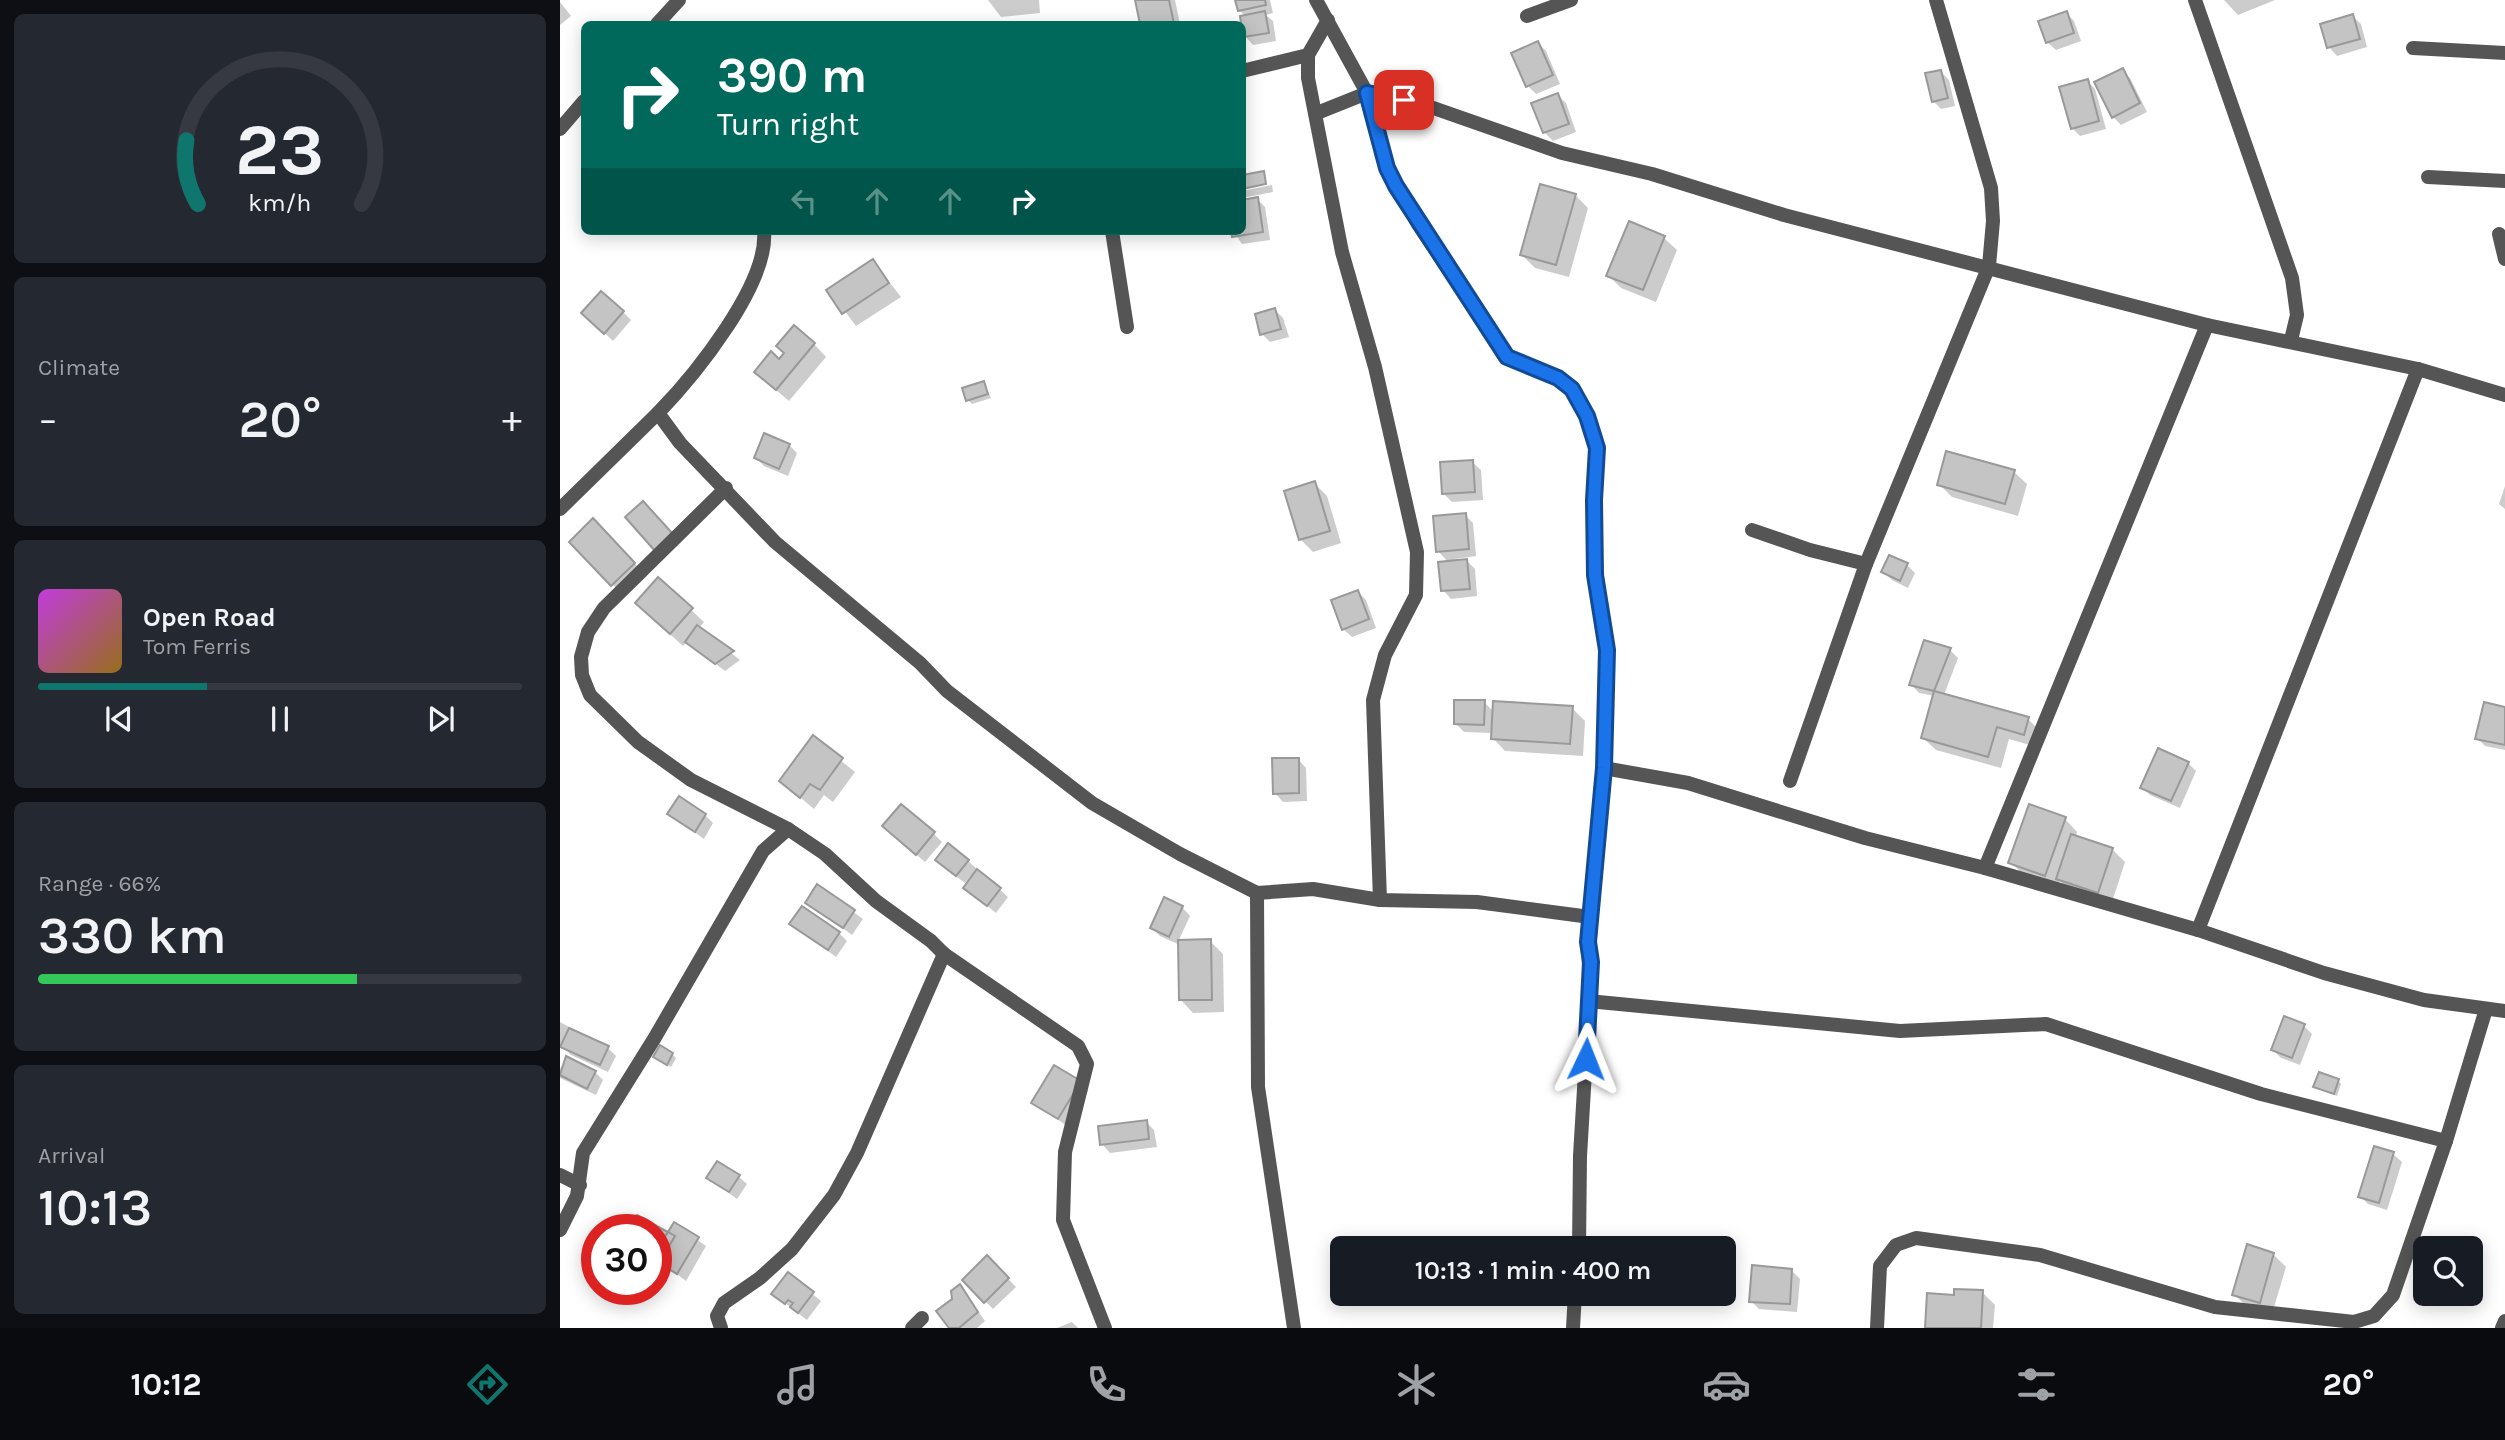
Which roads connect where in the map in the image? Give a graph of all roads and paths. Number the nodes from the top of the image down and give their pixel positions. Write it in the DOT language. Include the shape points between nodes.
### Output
graph roads {
  1 [pos="679,0"];
  2 [pos="1316,0"];
  3 [pos="1571,0"];
  4 [pos="1936,0"];
  5 [pos="2195,0"];
  6 [pos="1527,16"];
  7 [pos="1328,20"];
  8 [pos="660,21"];
  9 [pos="2413,48"];
  10 [pos="2505,53"];
  11 [pos="1308,55"];
  12 [pos="1246,70"];
  13 [pos="1367,93"];
  14 [pos="581,104"];
  15 [pos="1317,113"];
  16 [pos="560,129"];
  17 [pos="2428,177"];
  18 [pos="2505,181"];
  19 [pos="2499,234"];
  20 [pos="764,235"];
  21 [pos="1113,235"];
  22 [pos="2505,259"];
  23 [pos="1989,266"];
  24 [pos="2207,325"];
  25 [pos="1127,327"];
  26 [pos="2291,340"];
  27 [pos="2417,369"];
  28 [pos="2505,395"];
  29 [pos="658,413"];
  30 [pos="726,488"];
  31 [pos="560,509"];
  32 [pos="1752,530"];
  33 [pos="1866,564"];
  34 [pos="1604,768"];
  35 [pos="1790,781"];
  36 [pos="788,829"];
  37 [pos="1985,869"];
  38 [pos="1257,893"];
  39 [pos="1380,900"];
  40 [pos="1590,917"];
  41 [pos="2198,930"];
  42 [pos="944,954"];
  43 [pos="1588,1001"];
  44 [pos="2486,1009"];
  45 [pos="2505,1011"];
  46 [pos="2446,1141"];
  47 [pos="560,1175"];
  48 [pos="580,1185"];
  49 [pos="560,1230"];
  50 [pos="1578,1236"];
  51 [pos="1574,1306"];
  52 [pos="2505,1321"];
  53 [pos="721,1328"];
  54 [pos="1105,1328"];
  55 [pos="1294,1328"];
  56 [pos="1573,1328"];
  57 [pos="1877,1328"];
  58 [pos="2502,1328"];
  1 -- 8 [label="street"];
  2 -- 7 [label="street"];
  3 -- 6 [label="street"];
  4 -- 23 [label="street" via="1990,181"];
  5 -- 26 [label="street" via="2292,278 2297,315"];
  7 -- 11 [label="street"];
  7 -- 13 [label="street"];
  9 -- 10 [label="street"];
  11 -- 12 [label="street"];
  11 -- 15 [label="street" via="1308,78"];
  13 -- 15 [label="street"];
  13 -- 23 [label="street" via="1422,104 1562,153 1651,174 1784,215"];
  13 -- 34 [label="street" via="1396,186 1503,350 1514,361 1566,383 1587,416 1597,448 1595,575 1607,650"];
  14 -- 16 [label="street"];
  15 -- 39 [label="street" via="1342,251 1375,367 1417,552 1416,595 1394,633 1373,700"];
  17 -- 18 [label="street"];
  19 -- 22 [label="street"];
  20 -- 29 [label="street" via="761,262 747,293 712,351"];
  21 -- 25 [label="street"];
  23 -- 24 [label="street"];
  23 -- 33 [label="street"];
  24 -- 26 [label="street"];
  24 -- 37 [label="street"];
  26 -- 27 [label="street"];
  27 -- 28 [label="street"];
  27 -- 41 [label="street"];
  29 -- 30 [label="street" via="680,443"];
  29 -- 31 [label="street"];
  30 -- 36 [label="street" via="604,608 588,632 582,675 590,695 638,742 691,779"];
  30 -- 38 [label="street" via="775,542 979,717 1092,803"];
  32 -- 33 [label="street"];
  33 -- 35 [label="street"];
  34 -- 37 [label="street" via="1688,783 1865,838"];
  34 -- 40 [label="street"];
  36 -- 42 [label="street" via="825,854"];
  36 -- 48 [label="street" via="763,851 594,1132 583,1153"];
  37 -- 41 [label="street"];
  38 -- 39 [label="street" via="1313,889"];
  38 -- 55 [label="street" via="1258,1087"];
  39 -- 40 [label="street" via="1477,902"];
  40 -- 43 [label="street"];
  41 -- 44 [label="street" via="2411,997"];
  42 -- 53 [label="street" via="834,1195 792,1249 724,1303 717,1316"];
  42 -- 54 [label="street" via="1052,1026 1087,1059 1065,1152 1063,1220"];
  43 -- 46 [label="street" via="1900,1031 2046,1024 2261,1094"];
  43 -- 50 [label="street"];
  44 -- 45 [label="street"];
  44 -- 46 [label="street"];
  46 -- 57 [label="street" via="2393,1295 2374,1316 2354,1322 2214,1307 2040,1255 1916,1238 1896,1245 1880,1266"];
  47 -- 48 [label="street"];
  48 -- 49 [label="street"];
  51 -- 56 [label="street"];
  52 -- 58 [label="street"];
}
